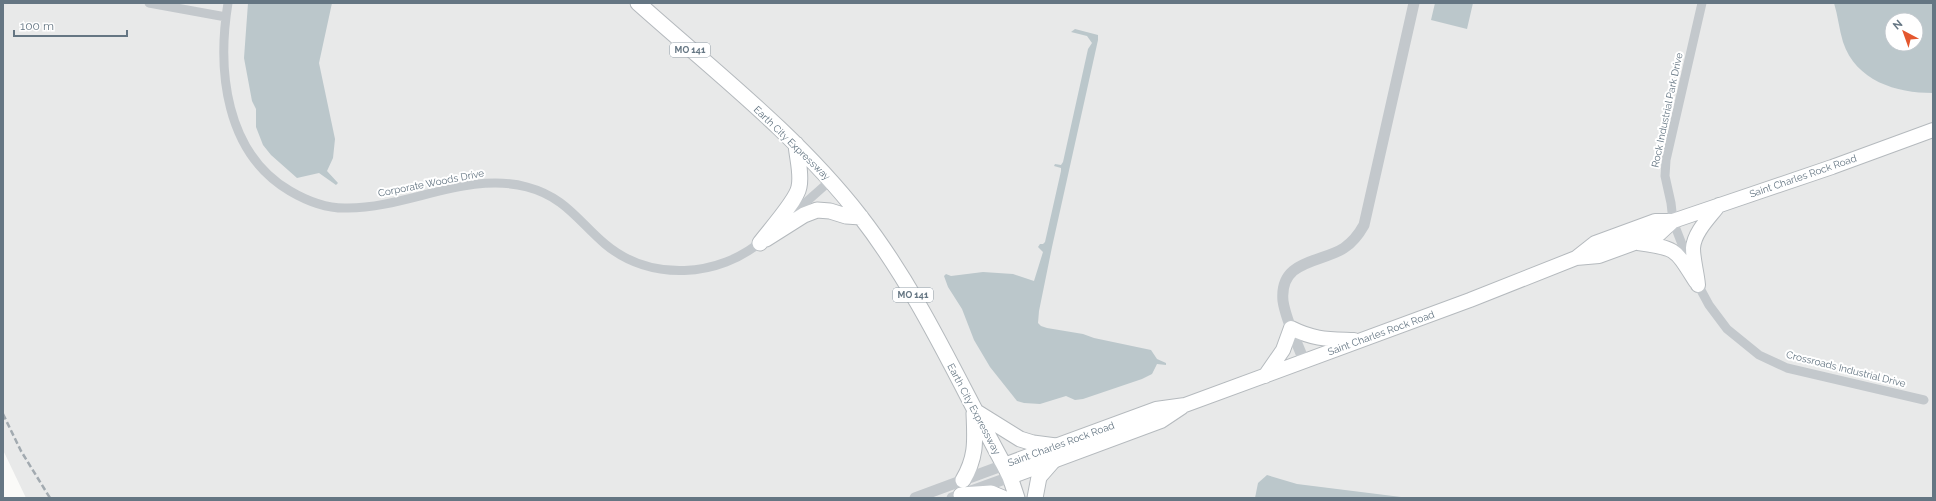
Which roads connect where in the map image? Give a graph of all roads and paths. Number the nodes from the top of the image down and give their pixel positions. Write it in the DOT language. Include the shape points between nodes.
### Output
graph roads {
  1 [pos="149,3"];
  2 [pos="228,3"];
  3 [pos="638,3"];
  4 [pos="1414,3"];
  5 [pos="1702,3"];
  6 [pos="226,17"];
  7 [pos="1933,130"];
  8 [pos="796,144"];
  9 [pos="831,180"];
  10 [pos="1719,205"];
  11 [pos="861,217"];
  12 [pos="1673,221"];
  13 [pos="1636,242"];
  14 [pos="760,243"];
  15 [pos="1576,258"];
  16 [pos="1698,285"];
  17 [pos="1291,328"];
  18 [pos="1361,341"];
  19 [pos="1304,361"];
  20 [pos="1264,376"];
  21 [pos="1924,400"];
  22 [pos="1185,405"];
  23 [pos="974,410"];
  24 [pos="1056,446"];
  25 [pos="1053,461"];
  26 [pos="1007,471"];
  27 [pos="963,480"];
  28 [pos="956,496"];
  29 [pos="915,498"];
  30 [pos="1003,498"];
  31 [pos="1017,498"];
  32 [pos="1029,498"];
  33 [pos="1035,498"];
  1 -- 6 [label="street"];
  2 -- 6 [label="street, Corporate Woods Drive"];
  3 -- 8 [label="highway, Earth City Expressway / MO 141"];
  4 -- 17 [label="street" via="1364,225 1352,242 1343,249 1300,265 1293,272 1285,284 1283,294"];
  5 -- 12 [label="street, Rock Industrial Park Drive" via="1666,160 1665,176"];
  6 -- 14 [label="street, Corporate Woods Drive" via="223,56 225,78 238,134 244,147 277,184 302,198 328,207 348,208 383,204 485,182 528,187 551,196 572,210 617,253 654,268 676,271 697,270 728,262"];
  7 -- 10 [label="main road, Saint Charles Rock Road"];
  8 -- 9 [label="highway, Earth City Expressway / MO 141"];
  8 -- 14 [label="highway" via="800,178 795,200"];
  9 -- 11 [label="highway, Earth City Expressway / MO 141"];
  9 -- 14 [label="street, Corporate Woods Drive"];
  10 -- 12 [label="main road, Saint Charles Rock Road"];
  10 -- 16 [label="main road" via="1694,241"];
  11 -- 14 [label="highway" via="818,210 804,215"];
  11 -- 23 [label="highway, Earth City Expressway / MO 141" via="913,296"];
  12 -- 13 [label="main road, Saint Charles Rock Road" via="1659,234"];
  12 -- 15 [label="main road, Saint Charles Rock Road" via="1655,221 1595,244"];
  12 -- 16 [label="street, Crossroads Industrial Drive"];
  13 -- 15 [label="main road, Saint Charles Rock Road" via="1599,256"];
  13 -- 16 [label="main road" via="1665,247 1678,254"];
  15 -- 18 [label="main road, Saint Charles Rock Road"];
  16 -- 21 [label="street, Crossroads Industrial Drive" via="1727,329 1759,355 1787,368"];
  17 -- 18 [label="main road" via="1320,339"];
  17 -- 19 [label="street"];
  17 -- 20 [label="main road" via="1283,350"];
  18 -- 19 [label="main road, Saint Charles Rock Road"];
  19 -- 20 [label="main road, Saint Charles Rock Road"];
  20 -- 22 [label="main road, Saint Charles Rock Road"];
  22 -- 24 [label="main road, Saint Charles Rock Road" via="1156,409"];
  22 -- 25 [label="main road, Saint Charles Rock Road" via="1161,421"];
  23 -- 24 [label="highway" via="1020,439"];
  23 -- 26 [label="highway, Earth City Expressway / MO 141"];
  23 -- 27 [label="highway" via="975,452"];
  24 -- 26 [label="main road, Saint Charles Rock Road"];
  25 -- 26 [label="main road, Saint Charles Rock Road"];
  25 -- 33 [label="highway" via="1037,482"];
  26 -- 27 [label="street, Saint Charles Rock Road"];
  26 -- 28 [label="street, Saint Charles Rock Road"];
  26 -- 31 [label="highway, Earth City Expressway / MO 141"];
  26 -- 32 [label="highway, Earth City Expressway / MO 141"];
  27 -- 29 [label="street, Saint Charles Rock Road"];
  28 -- 30 [label="highway" via="991,493"];
}
